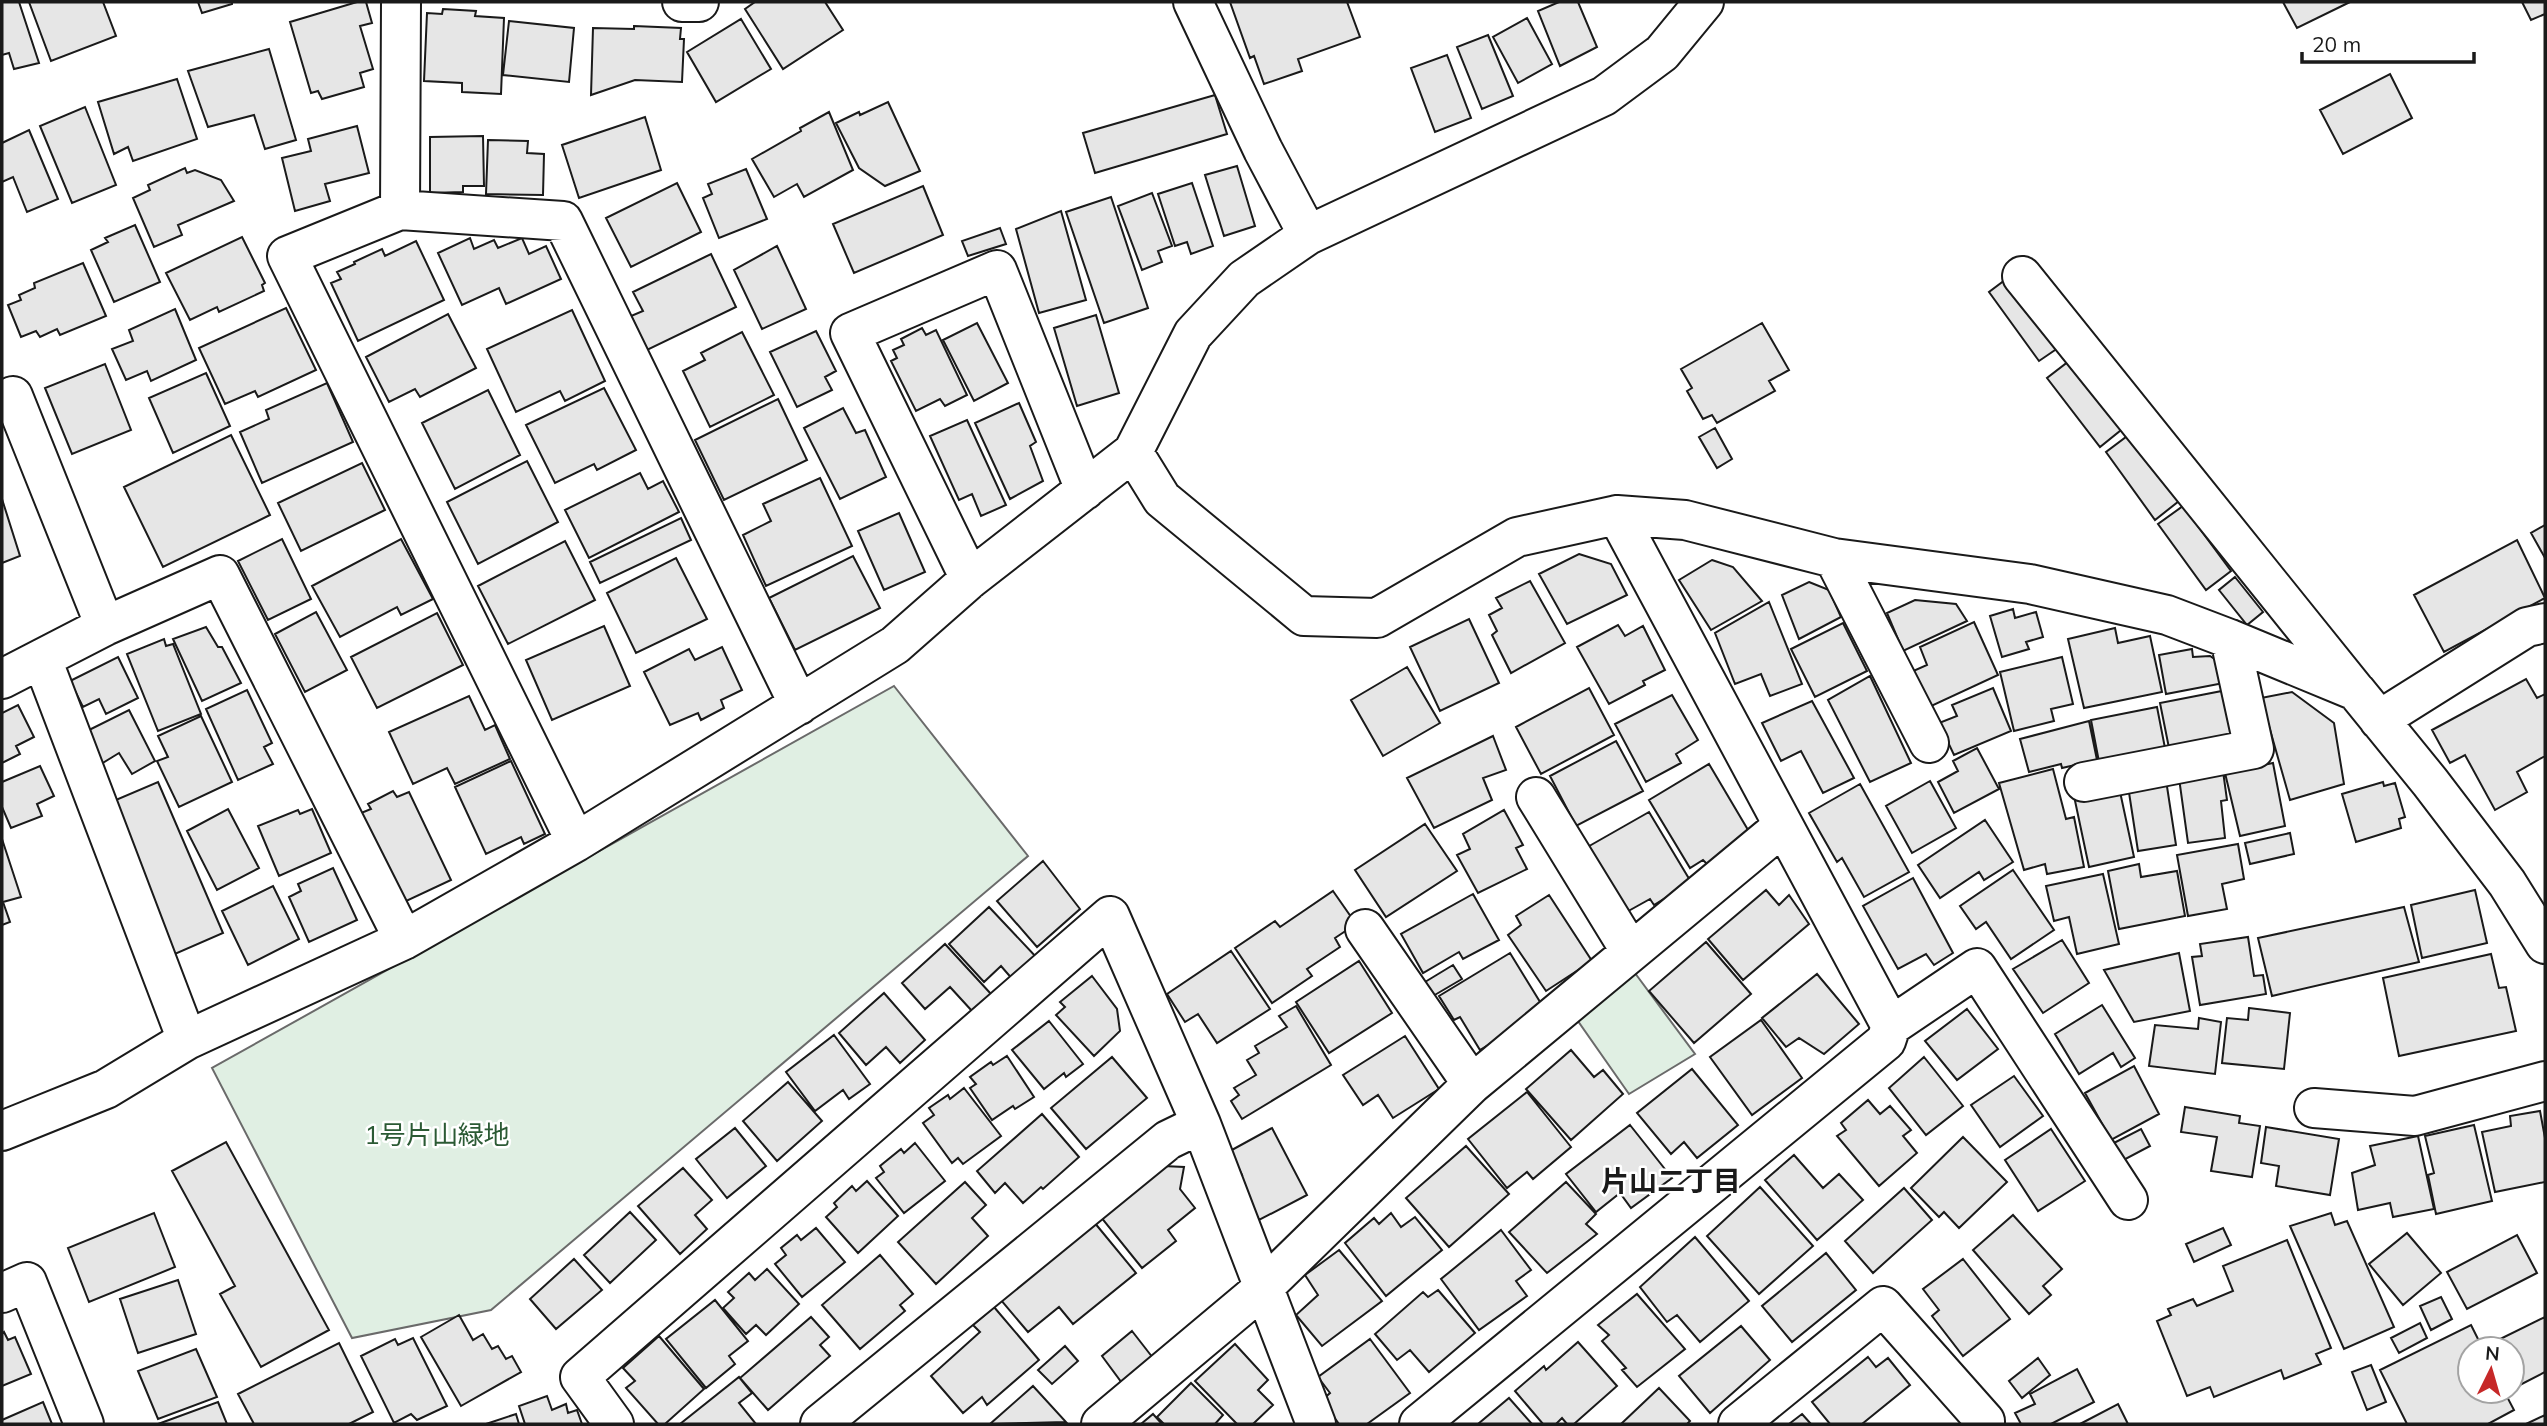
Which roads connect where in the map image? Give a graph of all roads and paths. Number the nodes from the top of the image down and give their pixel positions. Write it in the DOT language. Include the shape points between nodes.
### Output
graph roads {
  1 [pos="401,2"];
  2 [pos="682,2"];
  3 [pos="699,2"];
  4 [pos="1193,2"];
  5 [pos="1704,2"];
  6 [pos="400,210"];
  7 [pos="1308,235"];
  8 [pos="2022,276"];
  9 [pos="13,396"];
  10 [pos="1133,452"];
  11 [pos="1085,490"];
  12 [pos="1617,516"];
  13 [pos="1834,558"];
  14 [pos="970,579"];
  15 [pos="2545,623"];
  16 [pos="105,626"];
  17 [pos="2230,639"];
  18 [pos="43,659"];
  19 [pos="2,679"];
  20 [pos="799,705"];
  21 [pos="2367,706"];
  22 [pos="1929,743"];
  23 [pos="2084,782"];
  24 [pos="1536,797"];
  25 [pos="1783,826"];
  26 [pos="576,842"];
  27 [pos="1365,929"];
  28 [pos="404,940"];
  29 [pos="2545,944"];
  30 [pos="1631,952"];
  31 [pos="1891,1026"];
  32 [pos="187,1040"];
  33 [pos="2545,1082"];
  34 [pos="1472,1084"];
  35 [pos="2314,1108"];
  36 [pos="1201,1124"];
  37 [pos="2,1131"];
  38 [pos="2128,1200"];
  39 [pos="1262,1289"];
  40 [pos="2,1293"];
  41 [pos="84,1424"];
  42 [pos="614,1424"];
  43 [pos="820,1424"];
  44 [pos="1101,1424"];
  45 [pos="1316,1424"];
  46 [pos="1419,1424"];
  47 [pos="1738,1424"];
  48 [pos="1985,1424"];
  1 -- 6 [label="street"];
  2 -- 3 [label="street"];
  4 -- 7 [label="street"];
  5 -- 7 [label="street" via="1662,53 1604,96"];
  6 -- 20 [label="street" via="563,221"];
  6 -- 26 [label="street" via="287,256"];
  7 -- 10 [label="street" via="1244,279 1193,334"];
  8 -- 21 [label="street"];
  9 -- 16 [label="street"];
  10 -- 11 [label="street"];
  10 -- 12 [label="street" via="1162,499 1304,617 1377,618 1517,537"];
  11 -- 14 [label="street"];
  11 -- 14 [label="street" via="998,270 850,333"];
  12 -- 13 [label="street" via="1685,520"];
  12 -- 25 [label="street"];
  13 -- 17 [label="street" via="2031,584 2167,615"];
  13 -- 22 [label="street"];
  14 -- 20 [label="street" via="895,645"];
  15 -- 21 [label="street" via="2527,626"];
  16 -- 18 [label="street"];
  16 -- 28 [label="street" via="220,575"];
  17 -- 21 [label="street"];
  17 -- 23 [label="street" via="2254,749"];
  18 -- 19 [label="street"];
  18 -- 32 [label="street"];
  20 -- 26 [label="street"];
  21 -- 29 [label="street" via="2507,883"];
  24 -- 30 [label="street"];
  25 -- 30 [label="street"];
  25 -- 31 [label="street"];
  26 -- 28 [label="street"];
  27 -- 34 [label="street"];
  28 -- 32 [label="street"];
  30 -- 34 [label="street"];
  31 -- 38 [label="street" via="1977,968"];
  31 -- 46 [label="street" via="1886,1041"];
  32 -- 37 [label="street" via="106,1088"];
  33 -- 35 [label="street" via="2415,1116"];
  34 -- 39 [label="street"];
  36 -- 39 [label="street"];
  36 -- 42 [label="street" via="1110,916 580,1377"];
  36 -- 43 [label="street" via="1168,1140"];
  39 -- 44 [label="street"];
  39 -- 45 [label="street"];
  40 -- 41 [label="street" via="27,1282"];
  47 -- 48 [label="street" via="1883,1306"];
}
